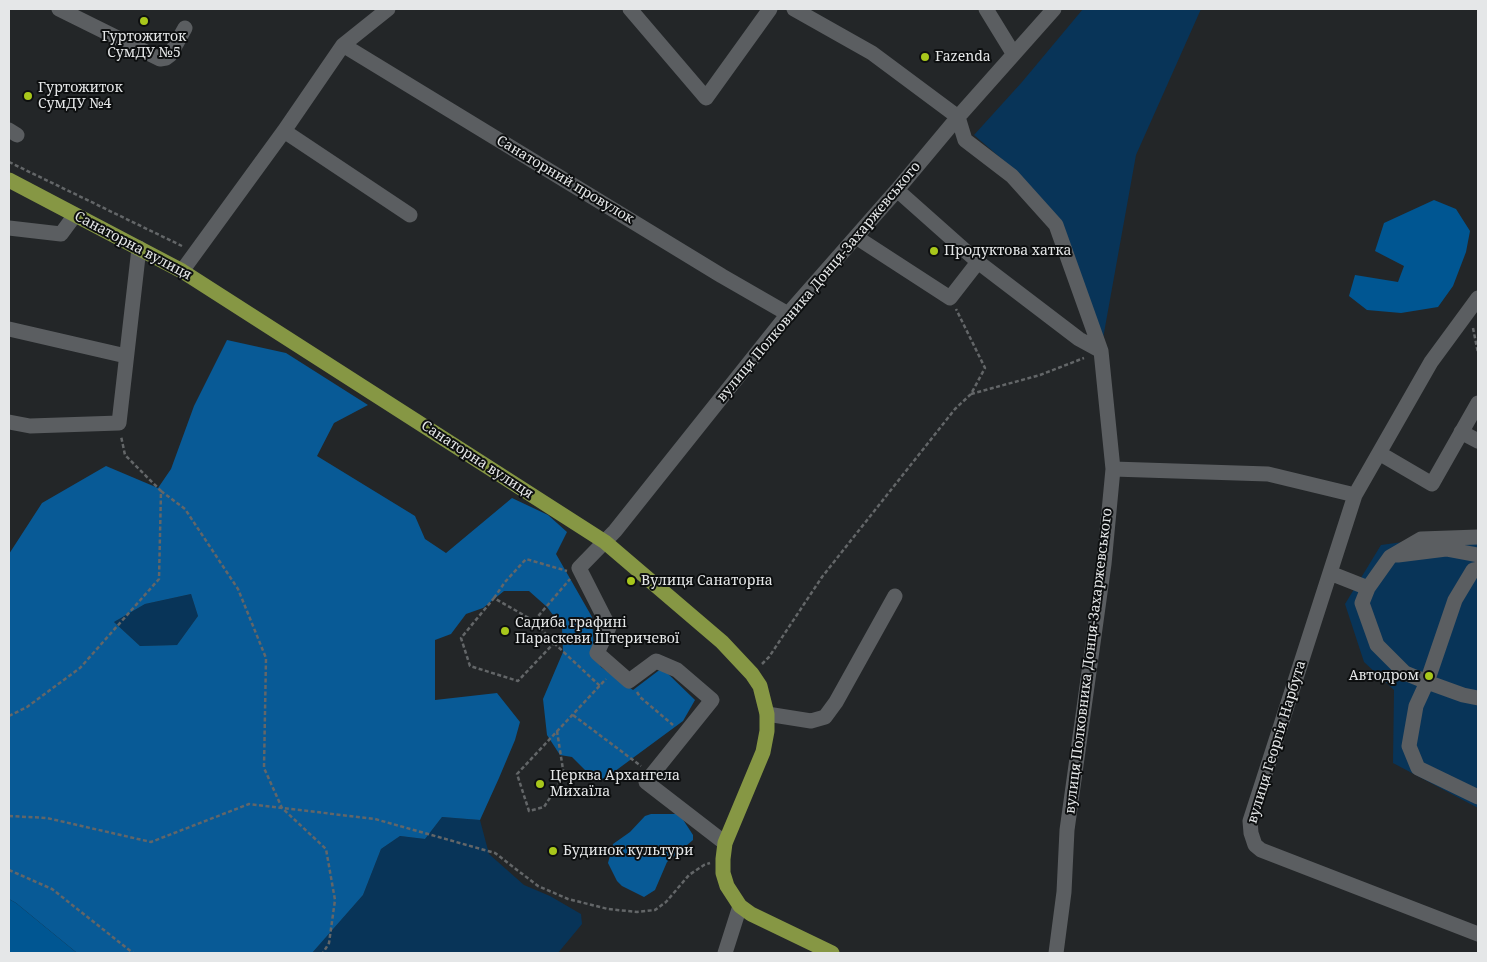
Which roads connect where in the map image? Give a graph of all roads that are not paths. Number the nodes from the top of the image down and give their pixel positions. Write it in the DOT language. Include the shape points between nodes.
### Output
graph roads {
  1 [pos="59,9"];
  2 [pos="388,9"];
  3 [pos="630,9"];
  4 [pos="770,9"];
  5 [pos="794,9"];
  6 [pos="986,9"];
  7 [pos="1054,9"];
  8 [pos="185,28"];
  9 [pos="343,45"];
  10 [pos="1013,53"];
  11 [pos="958,117"];
  12 [pos="284,131"];
  13 [pos="9,180"];
  14 [pos="897,190"];
  15 [pos="75,215"];
  16 [pos="410,215"];
  17 [pos="9,228"];
  18 [pos="856,237"];
  19 [pos="139,248"];
  20 [pos="978,262"];
  21 [pos="185,266"];
  22 [pos="1474,303"];
  23 [pos="788,314"];
  24 [pos="9,329"];
  25 [pos="1101,351"];
  26 [pos="126,356"];
  27 [pos="1478,403"];
  28 [pos="9,422"];
  29 [pos="1461,432"];
  30 [pos="1478,441"];
  31 [pos="1379,453"];
  32 [pos="1113,470"];
  33 [pos="1355,495"];
  34 [pos="1478,537"];
  35 [pos="605,542"];
  36 [pos="1478,555"];
  37 [pos="1390,557"];
  38 [pos="1478,569"];
  39 [pos="1330,573"];
  40 [pos="1368,588"];
  41 [pos="895,596"];
  42 [pos="1426,682"];
  43 [pos="1478,698"];
  44 [pos="767,714"];
  45 [pos="1478,797"];
  46 [pos="724,851"];
  47 [pos="740,906"];
  48 [pos="1478,934"];
  49 [pos="725,953"];
  50 [pos="832,953"];
  51 [pos="1056,953"];
  1 -- 8 [label="street" via="160,59 170,55"];
  2 -- 9 [label="street"];
  3 -- 4 [label="street" via="706,98"];
  5 -- 11 [label="street" via="872,53"];
  6 -- 10 [label="street"];
  7 -- 10 [label="street, вулиця Полковника Донця-Захаржевського"];
  9 -- 12 [label="street"];
  9 -- 23 [label="street, Санаторний провулок"];
  10 -- 11 [label="street, вулиця Полковника Донця-Захаржевського"];
  11 -- 14 [label="street, вулиця Полковника Донця-Захаржевського"];
  11 -- 25 [label="street, вулиця Полковника Донця-Захаржевського" via="966,140 1012,176 1056,225"];
  12 -- 16 [label="street"];
  12 -- 21 [label="street"];
  13 -- 15 [label="main road, Санаторна вулиця"];
  14 -- 18 [label="street, вулиця Полковника Донця-Захаржевського"];
  14 -- 20 [label="street"];
  15 -- 17 [label="street" via="61,234"];
  15 -- 19 [label="main road, Санаторна вулиця"];
  18 -- 20 [label="street" via="950,298"];
  18 -- 23 [label="street, вулиця Полковника Донця-Захаржевського"];
  19 -- 21 [label="main road, Санаторна вулиця"];
  19 -- 26 [label="street"];
  20 -- 25 [label="street" via="1079,339"];
  21 -- 35 [label="main road, Санаторна вулиця"];
  22 -- 31 [label="street, вулиця Георгія Нарбута" via="1431,362"];
  23 -- 35 [label="street, вулиця Полковника Донця-Захаржевського"];
  24 -- 26 [label="street"];
  25 -- 32 [label="street, вулиця Полковника Донця-Захаржевського"];
  26 -- 28 [label="street" via="119,423 30,426"];
  27 -- 29 [label="street"];
  29 -- 30 [label="street"];
  29 -- 31 [label="street" via="1432,484"];
  31 -- 33 [label="street, вулиця Георгія Нарбута"];
  32 -- 33 [label="street" via="1268,474"];
  32 -- 51 [label="street, вулиця Полковника Донця-Захаржевського" via="1104,564 1067,830 1064,892"];
  33 -- 39 [label="street, вулиця Георгія Нарбута"];
  34 -- 37 [label="street" via="1421,539"];
  35 -- 44 [label="main road, Санаторна вулиця" via="722,642 760,686"];
  35 -- 46 [label="street, вулиця Полковника Донця-Захаржевського" via="579,568 609,626 597,653 629,681 656,661 677,670 712,700 646,782"];
  36 -- 37 [label="street" via="1446,549"];
  37 -- 40 [label="street"];
  38 -- 42 [label="street" via="1473,570 1456,600"];
  39 -- 40 [label="street"];
  39 -- 48 [label="street, вулиця Георгія Нарбута" via="1250,821 1250,833 1261,850"];
  40 -- 42 [label="street" via="1362,603 1377,645 1405,674"];
  41 -- 44 [label="street" via="825,717 811,721"];
  42 -- 43 [label="street"];
  42 -- 45 [label="street" via="1416,706 1409,746 1418,768"];
  44 -- 46 [label="main road, Санаторна вулиця" via="763,752"];
  46 -- 47 [label="main road" via="723,873"];
  47 -- 49 [label="street"];
  47 -- 50 [label="main road"];
}
